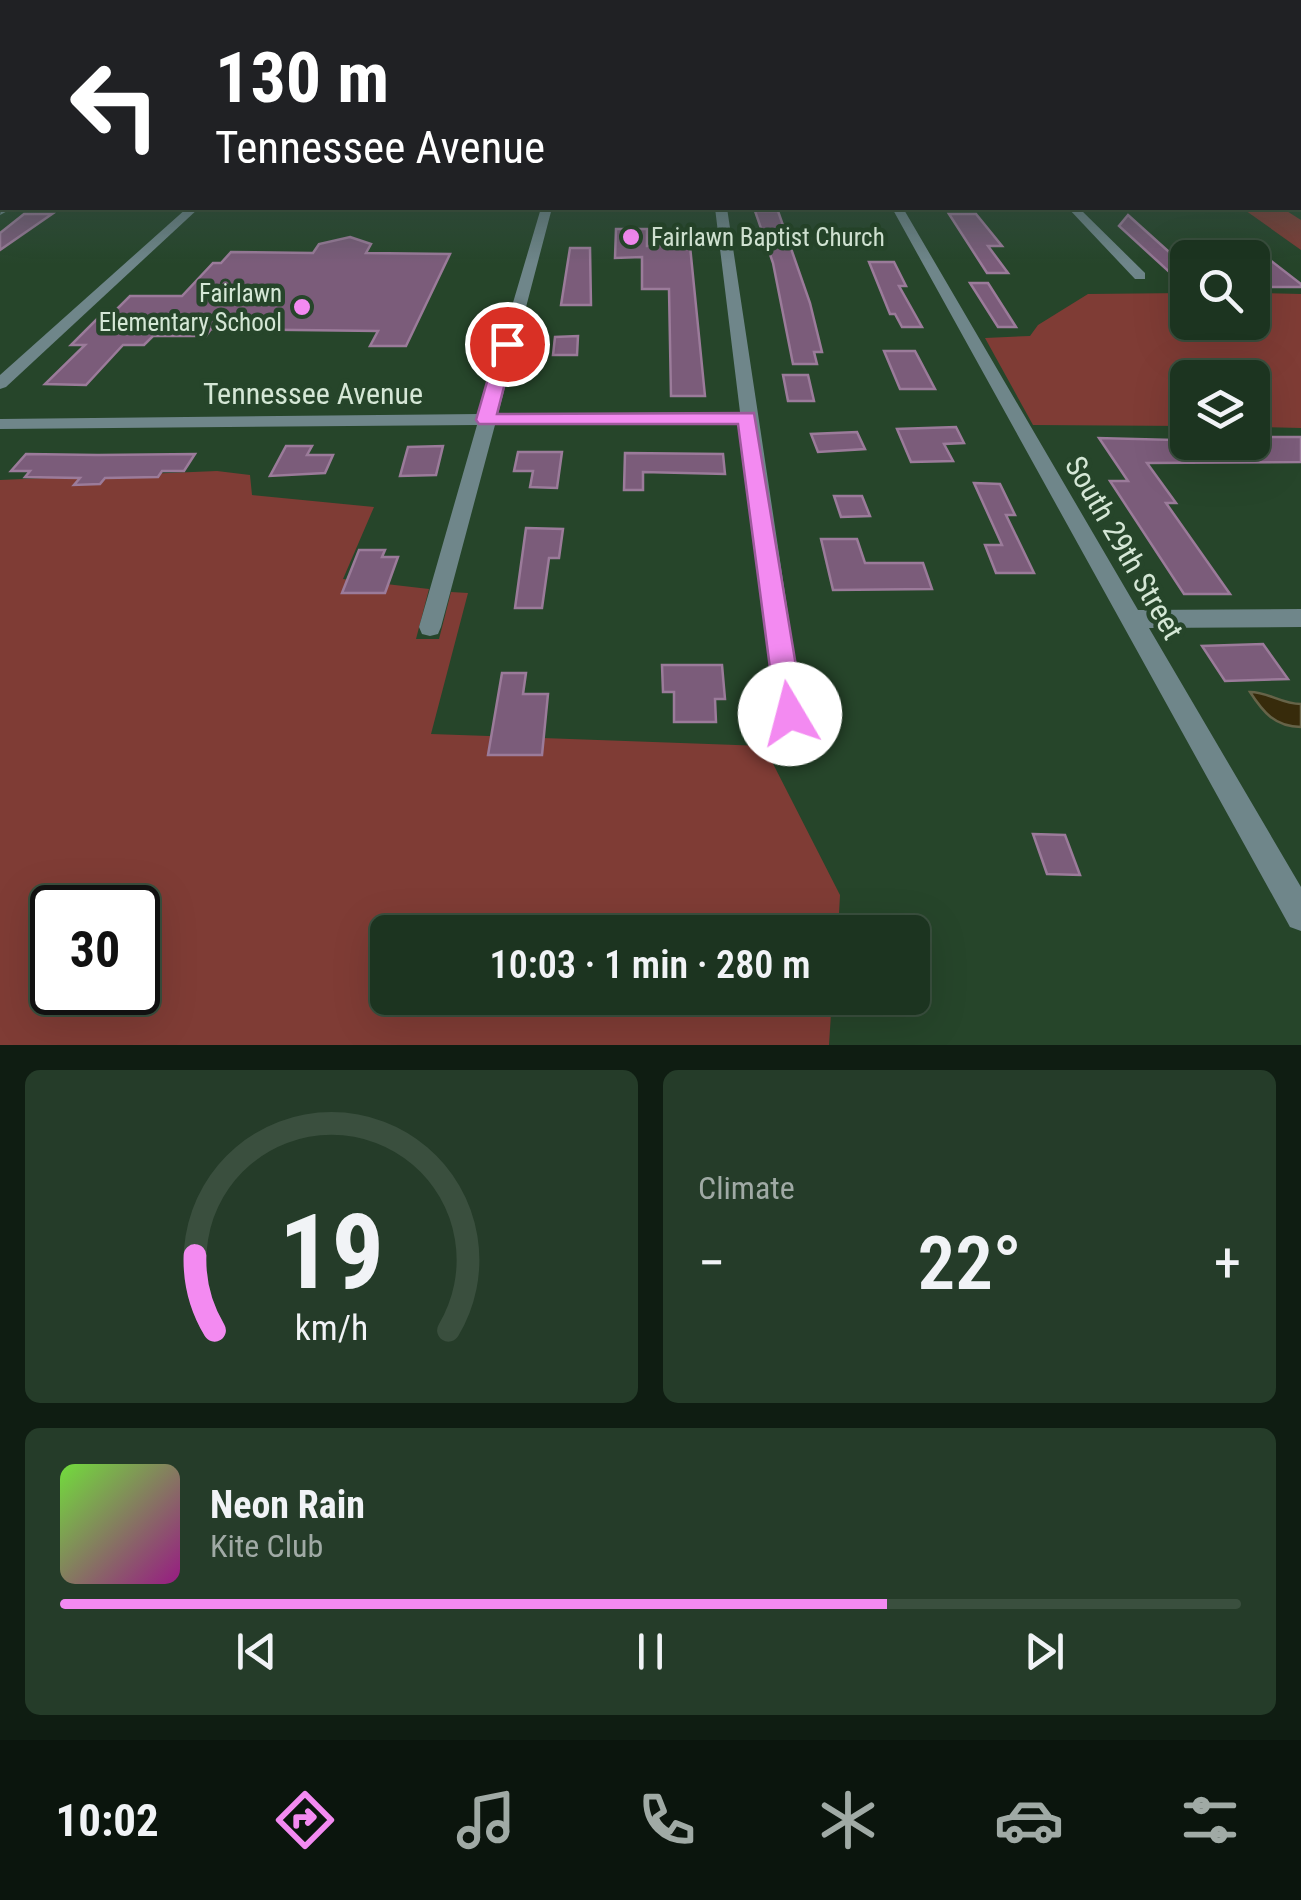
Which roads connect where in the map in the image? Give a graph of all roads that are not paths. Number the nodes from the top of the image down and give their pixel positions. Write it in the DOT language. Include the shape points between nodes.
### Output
graph roads {
  1 [pos="192,210"];
  2 [pos="545,210"];
  3 [pos="721,210"];
  4 [pos="898,210"];
  5 [pos="1075,210"];
  6 [pos="1140,276"];
  7 [pos="0,384"];
  8 [pos="747,418"];
  9 [pos="486,420"];
  10 [pos="0,424"];
  11 [pos="1301,618"];
  12 [pos="1129,619"];
  13 [pos="430,628"];
  14 [pos="790,714"];
  15 [pos="1301,916"];
  1 -- 7 [label="street"];
  2 -- 9 [label="street"];
  3 -- 8 [label="street"];
  4 -- 12 [label="street, South 29th Street"];
  5 -- 6 [label="street"];
  8 -- 9 [label="street, Tennessee Avenue"];
  8 -- 14 [label="street"];
  9 -- 10 [label="street, Tennessee Avenue"];
  9 -- 13 [label="street"];
  11 -- 12 [label="street"];
  12 -- 15 [label="street, South 29th Street"];
}
